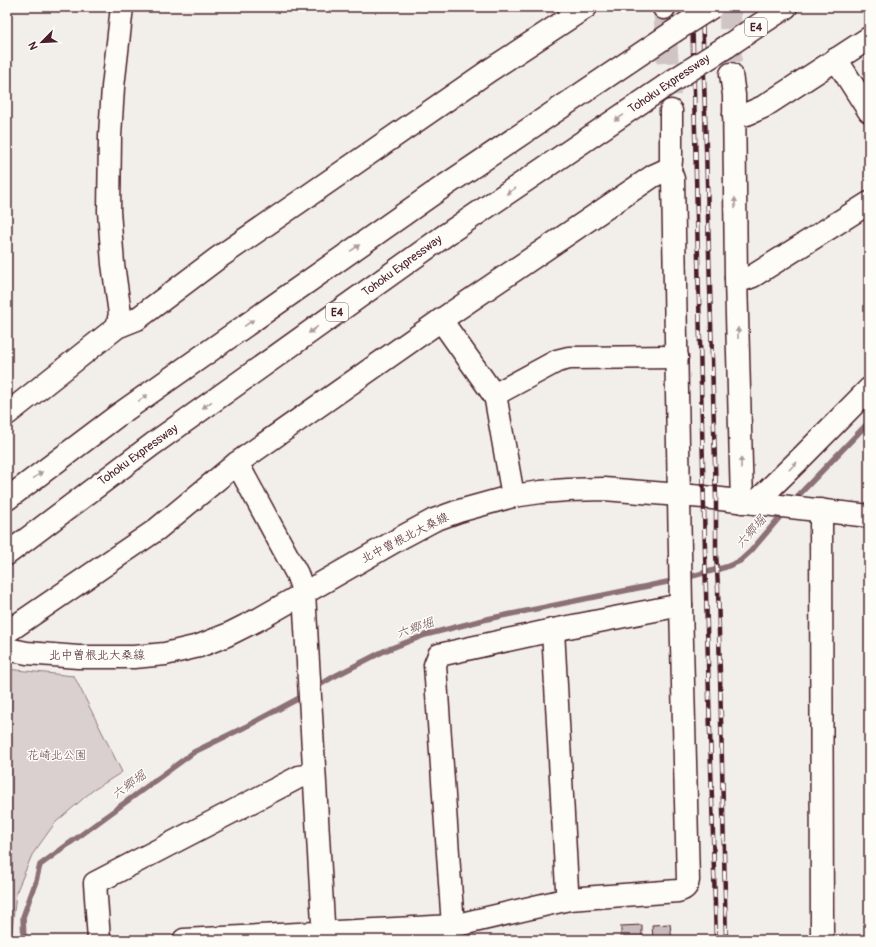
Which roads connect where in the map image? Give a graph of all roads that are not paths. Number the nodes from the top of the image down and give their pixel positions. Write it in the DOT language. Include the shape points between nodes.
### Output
graph roads {
  1 [pos="122,7"];
  2 [pos="586,7"];
  3 [pos="712,7"];
  4 [pos="786,7"];
  5 [pos="869,38"];
  6 [pos="836,60"];
  7 [pos="731,74"];
  8 [pos="734,105"];
  9 [pos="671,111"];
  10 [pos="869,111"];
  11 [pos="670,171"];
  12 [pos="869,203"];
  13 [pos="736,278"];
  14 [pos="441,320"];
  15 [pos="117,328"];
  16 [pos="677,357"];
  17 [pos="869,389"];
  18 [pos="494,395"];
  19 [pos="7,414"];
  20 [pos="237,463"];
  21 [pos="680,494"];
  22 [pos="513,496"];
  23 [pos="7,498"];
  24 [pos="756,503"];
  25 [pos="813,509"];
  26 [pos="869,516"];
  27 [pos="7,554"];
  28 [pos="304,593"];
  29 [pos="681,598"];
  30 [pos="552,630"];
  31 [pos="7,632"];
  32 [pos="7,650"];
  33 [pos="314,775"];
  34 [pos="569,899"];
  35 [pos="453,926"];
  36 [pos="324,936"];
  37 [pos="99,940"];
  38 [pos="184,940"];
  39 [pos="822,940"];
  1 -- 15 [label="main road" via="110,136 109,211 120,314"];
  2 -- 15 [label="main road" via="490,70 224,254 137,318"];
  23 -- 3 [label="main road, one-way, bridge" via="117,416 421,202"];
  4 -- 27 [label="main road, Tohoku Expressway / E4, one-way, bridge" via="447,234 153,444"];
  5 -- 6 [label="main road"];
  6 -- 8 [label="main road" via="763,107 747,114"];
  6 -- 10 [label="main road"];
  7 -- 8 [label="main road"];
  13 -- 8 [label="main road, one-way"];
  9 -- 11 [label="main road"];
  11 -- 14 [label="main road" via="653,176"];
  11 -- 16 [label="main road" via="673,179"];
  12 -- 13 [label="main road" via="753,276"];
  24 -- 13 [label="main road, one-way"];
  14 -- 18 [label="main road"];
  14 -- 20 [label="main road"];
  15 -- 19 [label="main road"];
  16 -- 18 [label="main road" via="569,358 557,361"];
  16 -- 21 [label="main road"];
  24 -- 17 [label="main road, one-way"];
  18 -- 22 [label="main road"];
  20 -- 28 [label="main road" via="297,574"];
  20 -- 31 [label="main road" via="156,530"];
  21 -- 22 [label="main road, 北中曽根北大桑線" via="604,489"];
  21 -- 24 [label="main road, 北中曽根北大桑線"];
  21 -- 29 [label="main road"];
  22 -- 28 [label="main road, 北中曽根北大桑線" via="434,520"];
  24 -- 25 [label="main road, 北中曽根北大桑線"];
  25 -- 26 [label="main road, 北中曽根北大桑線"];
  25 -- 39 [label="main road"];
  28 -- 32 [label="main road, 北中曽根北大桑線" via="227,635 199,646 165,654 78,658"];
  28 -- 33 [label="main road"];
  29 -- 30 [label="main road"];
  29 -- 34 [label="main road" via="687,886 684,890 678,891"];
  30 -- 34 [label="main road"];
  30 -- 35 [label="main road" via="439,656 435,665"];
  33 -- 36 [label="main road"];
  33 -- 37 [label="main road" via="299,777 95,883"];
  34 -- 35 [label="main road"];
  35 -- 36 [label="main road"];
  36 -- 38 [label="main road"];
}
